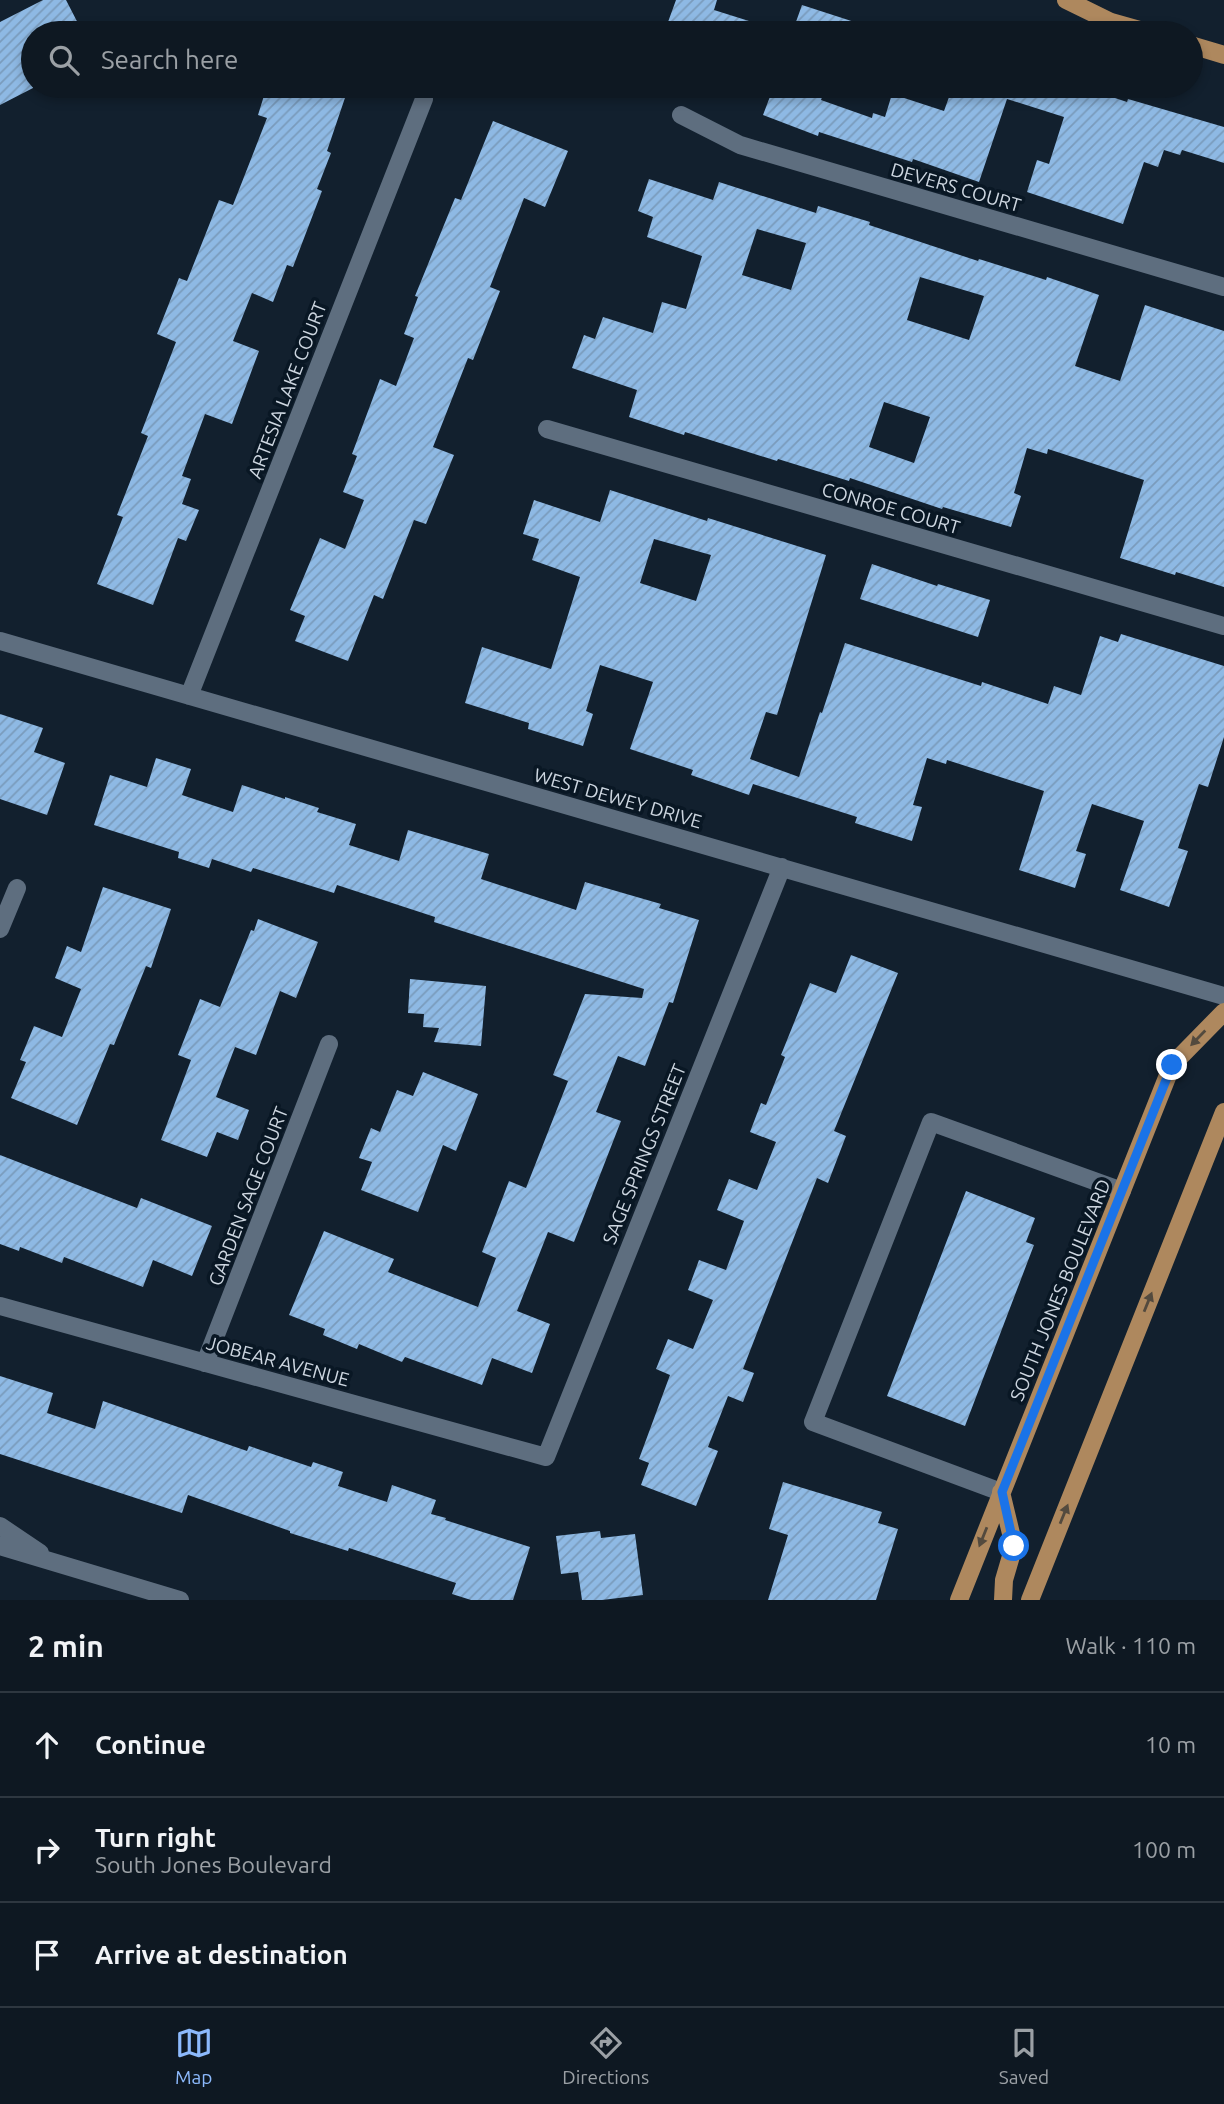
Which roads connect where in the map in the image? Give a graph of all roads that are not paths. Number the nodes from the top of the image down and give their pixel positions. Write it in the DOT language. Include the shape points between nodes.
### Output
graph roads {
  1 [pos="1066,0"];
  2 [pos="1109,21"];
  3 [pos="1203,49"];
  4 [pos="1224,55"];
  5 [pos="424,99"];
  6 [pos="681,115"];
  7 [pos="1224,288"];
  8 [pos="547,429"];
  9 [pos="1224,626"];
  10 [pos="0,641"];
  11 [pos="190,696"];
  12 [pos="782,867"];
  13 [pos="17,888"];
  14 [pos="0,929"];
  15 [pos="1224,996"];
  16 [pos="1224,1012"];
  17 [pos="329,1044"];
  18 [pos="1224,1112"];
  19 [pos="1122,1191"];
  20 [pos="0,1306"];
  21 [pos="205,1363"];
  22 [pos="546,1457"];
  23 [pos="1002,1492"];
  24 [pos="0,1526"];
  25 [pos="0,1546"];
  26 [pos="57,1565"];
  27 [pos="180,1600"];
  28 [pos="958,1600"];
  29 [pos="1003,1600"];
  30 [pos="1030,1600"];
  1 -- 2 [label="main road"];
  3 -- 4 [label="main road"];
  5 -- 11 [label="street, ARTESIA LAKE COURT"];
  6 -- 7 [label="street, DEVERS COURT" via="740,145"];
  8 -- 9 [label="street, CONROE COURT"];
  10 -- 11 [label="street, WEST DEWEY DRIVE"];
  11 -- 12 [label="street, WEST DEWEY DRIVE"];
  12 -- 15 [label="street, WEST DEWEY DRIVE"];
  12 -- 22 [label="street, SAGE SPRINGS STREET"];
  13 -- 14 [label="street"];
  16 -- 19 [label="main road, SOUTH JONES BOULEVARD, one-way" via="1172,1065"];
  17 -- 21 [label="street, GARDEN SAGE COURT"];
  30 -- 18 [label="main road, one-way"];
  19 -- 23 [label="main road, SOUTH JONES BOULEVARD"];
  19 -- 23 [label="street" via="931,1122 813,1422"];
  20 -- 21 [label="street, JOBEAR AVENUE"];
  21 -- 22 [label="street, JOBEAR AVENUE"];
  23 -- 28 [label="main road, SOUTH JONES BOULEVARD, one-way"];
  23 -- 29 [label="main road" via="1014,1546"];
  24 -- 26 [label="street"];
  25 -- 26 [label="street"];
  26 -- 27 [label="street"];
}
